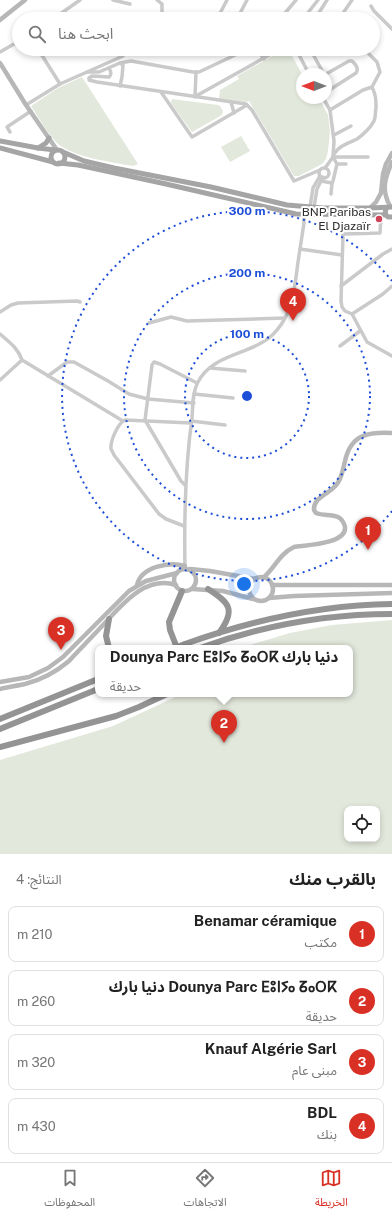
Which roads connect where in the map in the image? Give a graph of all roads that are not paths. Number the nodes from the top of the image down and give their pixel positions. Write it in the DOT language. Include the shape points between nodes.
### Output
graph roads {
  1 [pos="25,0"];
  2 [pos="80,0"];
  3 [pos="113,0"];
  4 [pos="157,0"];
  5 [pos="227,0"];
  6 [pos="246,0"];
  7 [pos="296,0"];
  8 [pos="318,0"];
  9 [pos="327,0"];
  10 [pos="352,0"];
  11 [pos="130,4"];
  12 [pos="371,6"];
  13 [pos="63,12"];
  14 [pos="162,12"];
  15 [pos="221,12"];
  16 [pos="240,12"];
  17 [pos="286,12"];
  18 [pos="309,12"];
  19 [pos="319,12"];
  20 [pos="343,12"];
  21 [pos="375,12"];
  22 [pos="380,17"];
  23 [pos="0,20"];
  24 [pos="392,29"];
  25 [pos="12,45"];
  26 [pos="0,52"];
  27 [pos="42,56"];
  28 [pos="122,56"];
  29 [pos="234,56"];
  30 [pos="262,56"];
  31 [pos="269,56"];
  32 [pos="300,56"];
  33 [pos="314,56"];
  34 [pos="370,56"];
  35 [pos="264,59"];
  36 [pos="120,63"];
  37 [pos="0,64"];
  38 [pos="109,68"];
  39 [pos="306,68"];
  40 [pos="321,68"];
  41 [pos="332,70"];
  42 [pos="86,72"];
  43 [pos="196,72"];
  44 [pos="60,84"];
  45 [pos="120,86"];
  46 [pos="372,87"];
  47 [pos="332,88"];
  48 [pos="161,92"];
  49 [pos="195,97"];
  50 [pos="231,102"];
  51 [pos="326,104"];
  52 [pos="26,105"];
  53 [pos="247,105"];
  54 [pos="330,110"];
  55 [pos="31,111"];
  56 [pos="234,113"];
  57 [pos="351,126"];
  58 [pos="10,132"];
  59 [pos="334,135"];
  60 [pos="49,138"];
  61 [pos="0,141"];
  62 [pos="0,148"];
  63 [pos="38,148"];
  64 [pos="56,150"];
  65 [pos="63,152"];
  66 [pos="392,153"];
  67 [pos="333,156"];
  68 [pos="368,157"];
  69 [pos="53,162"];
  70 [pos="392,162"];
  71 [pos="59,163"];
  72 [pos="338,164"];
  73 [pos="346,164"];
  74 [pos="325,168"];
  75 [pos="320,170"];
  76 [pos="321,178"];
  77 [pos="332,183"];
  78 [pos="331,194"];
  79 [pos="312,207"];
  80 [pos="390,207"];
  81 [pos="370,208"];
  82 [pos="304,214"];
  83 [pos="386,216"];
  84 [pos="300,249"];
  85 [pos="392,249"];
  86 [pos="342,255"];
  87 [pos="341,286"];
  88 [pos="392,286"];
  89 [pos="80,302"];
  90 [pos="0,312"];
  91 [pos="352,314"];
  92 [pos="285,318"];
  93 [pos="149,323"];
  94 [pos="360,331"];
  95 [pos="0,334"];
  96 [pos="340,346"];
  97 [pos="392,356"];
  98 [pos="22,360"];
  99 [pos="209,368"];
  100 [pos="245,371"];
  101 [pos="48,376"];
  102 [pos="0,380"];
  103 [pos="197,383"];
  104 [pos="194,394"];
  105 [pos="233,398"];
  106 [pos="148,399"];
  107 [pos="194,403"];
  108 [pos="145,420"];
  109 [pos="123,421"];
  110 [pos="191,422"];
  111 [pos="225,425"];
  112 [pos="392,433"];
  113 [pos="185,485"];
  114 [pos="184,526"];
  115 [pos="187,568"];
  116 [pos="273,568"];
  117 [pos="177,573"];
  118 [pos="263,578"];
  119 [pos="255,579"];
  120 [pos="271,584"];
  121 [pos="176,585"];
  122 [pos="392,585"];
  123 [pos="137,586"];
  124 [pos="192,589"];
  125 [pos="208,589"];
  126 [pos="182,590"];
  127 [pos="392,593"];
  128 [pos="269,598"];
  129 [pos="254,599"];
  130 [pos="392,604"];
  131 [pos="392,614"];
  132 [pos="109,619"];
  133 [pos="219,633"];
  134 [pos="109,645"];
  135 [pos="175,645"];
  136 [pos="183,645"];
  137 [pos="209,645"];
  138 [pos="95,680"];
  139 [pos="0,682"];
  140 [pos="0,689"];
  141 [pos="95,690"];
  142 [pos="161,697"];
  143 [pos="0,719"];
  144 [pos="0,729"];
  145 [pos="0,747"];
  1 -- 23 [label="main road"];
  2 -- 13 [label="street"];
  3 -- 11 [label="street"];
  4 -- 14 [label="street" via="162,4"];
  5 -- 15 [label="street"];
  6 -- 16 [label="street"];
  7 -- 17 [label="street"];
  8 -- 18 [label="street"];
  9 -- 19 [label="street"];
  10 -- 20 [label="street"];
  12 -- 21 [label="street"];
  22 -- 24 [label="street"];
  25 -- 26 [label="street"];
  27 -- 44 [label="street"];
  28 -- 42 [label="street"];
  29 -- 43 [label="street" via="204,71"];
  30 -- 35 [label="street"];
  31 -- 35 [label="street"];
  32 -- 39 [label="street"];
  33 -- 40 [label="street"];
  34 -- 46 [label="street" via="380,72"];
  35 -- 49 [label="street"];
  36 -- 38 [label="street"];
  36 -- 43 [label="street" via="131,61"];
  36 -- 45 [label="street" via="124,68"];
  37 -- 52 [label="main road"];
  38 -- 42 [label="street" via="99,72"];
  38 -- 45 [label="street" via="109,77 92,76 89,80"];
  41 -- 47 [label="street" via="349,61 357,67 356,73"];
  42 -- 44 [label="street"];
  43 -- 49 [label="street"];
  44 -- 52 [label="street"];
  45 -- 48 [label="street"];
  46 -- 54 [label="street"];
  46 -- 67 [label="street" via="376,94 374,120 358,138 338,148"];
  48 -- 49 [label="street"];
  48 -- 56 [label="street" via="192,137"];
  49 -- 50 [label="street"];
  50 -- 53 [label="street"];
  50 -- 56 [label="street"];
  51 -- 54 [label="street"];
  52 -- 55 [label="main road"];
  53 -- 56 [label="street"];
  53 -- 75 [label="street" via="294,181"];
  54 -- 59 [label="street"];
  55 -- 58 [label="street" via="7,127"];
  55 -- 60 [label="main road"];
  57 -- 59 [label="street"];
  59 -- 67 [label="street"];
  60 -- 63 [label="main road"];
  60 -- 64 [label="main road"];
  61 -- 63 [label="main road"];
  62 -- 69 [label="main road"];
  63 -- 64 [label="main road"];
  64 -- 65 [label="main road"];
  64 -- 69 [label="main road" via="51,154"];
  65 -- 71 [label="main road" via="64,159"];
  65 -- 79 [label="main road" via="84,161 114,168 287,205"];
  66 -- 81 [label="main road" via="383,174 381,193"];
  67 -- 68 [label="street"];
  67 -- 72 [label="street"];
  67 -- 74 [label="street"];
  69 -- 71 [label="main road"];
  70 -- 80 [label="main road" via="385,180 386,199"];
  71 -- 82 [label="main road"];
  72 -- 73 [label="street"];
  72 -- 77 [label="street"];
  74 -- 75 [label="street"];
  74 -- 76 [label="street" via="329,172 328,175"];
  75 -- 76 [label="street"];
  76 -- 77 [label="street"];
  76 -- 79 [label="street"];
  77 -- 78 [label="street"];
  79 -- 81 [label="main road"];
  80 -- 81 [label="main road"];
  80 -- 83 [label="main road" via="385,212"];
  82 -- 83 [label="main road"];
  82 -- 84 [label="street"];
  83 -- 86 [label="street" via="380,233 343,234"];
  84 -- 86 [label="street"];
  84 -- 92 [label="street" via="293,298"];
  85 -- 87 [label="street"];
  86 -- 87 [label="street"];
  87 -- 91 [label="street" via="342,307"];
  88 -- 91 [label="street"];
  89 -- 90 [label="street" via="18,303"];
  91 -- 94 [label="street"];
  92 -- 93 [label="street" via="187,321 171,317"];
  92 -- 99 [label="street" via="268,340"];
  94 -- 96 [label="street"];
  94 -- 97 [label="street" via="367,342"];
  95 -- 98 [label="street" via="20,353"];
  98 -- 101 [label="street"];
  98 -- 102 [label="street"];
  99 -- 100 [label="street"];
  99 -- 103 [label="street"];
  101 -- 106 [label="street" via="67,362 74,362 129,394"];
  101 -- 109 [label="street"];
  103 -- 104 [label="street"];
  103 -- 106 [label="street" via="154,362"];
  104 -- 105 [label="street"];
  104 -- 107 [label="street"];
  106 -- 107 [label="street"];
  106 -- 108 [label="street"];
  107 -- 110 [label="street"];
  108 -- 109 [label="street"];
  108 -- 110 [label="street"];
  108 -- 113 [label="street"];
  109 -- 114 [label="street" via="112,441 112,452 156,511 166,519"];
  110 -- 111 [label="street"];
  110 -- 113 [label="street"];
  112 -- 116 [label="main road" via="374,432 355,442 347,453 340,481 314,504 316,513 342,520 345,526 342,536 331,541 294,547 284,553"];
  113 -- 114 [label="street"];
  114 -- 115 [label="street"];
  115 -- 117 [label="main road"];
  115 -- 119 [label="main road"];
  115 -- 123 [label="main road" via="172,564 154,568 141,577"];
  115 -- 124 [label="main road" via="194,572 197,580"];
  116 -- 118 [label="main road"];
  116 -- 120 [label="main road"];
  117 -- 121 [label="main road" via="174,577"];
  117 -- 123 [label="main road" via="150,579"];
  118 -- 119 [label="main road"];
  118 -- 120 [label="main road"];
  119 -- 129 [label="main road" via="249,588"];
  120 -- 122 [label="main road"];
  120 -- 128 [label="main road" via="272,594"];
  121 -- 126 [label="main road"];
  121 -- 132 [label="main road" via="160,583 143,589"];
  123 -- 139 [label="main road" via="125,594 53,665 29,677"];
  124 -- 125 [label="main road"];
  124 -- 126 [label="main road"];
  125 -- 129 [label="main road"];
  125 -- 133 [label="highway" via="222,598 229,610 227,622"];
  126 -- 135 [label="highway" via="169,622"];
  127 -- 128 [label="main road"];
  128 -- 129 [label="main road" via="262,601"];
  130 -- 133 [label="highway" via="283,616"];
  131 -- 137 [label="highway" via="346,616 296,623 240,635"];
  132 -- 134 [label="highway" via="106,636"];
  132 -- 140 [label="main road" via="69,661 54,672 30,682"];
  133 -- 136 [label="highway, bridge"];
  138 -- 143 [label="highway"];
  141 -- 144 [label="highway"];
  142 -- 145 [label="highway" via="112,718"];
}
